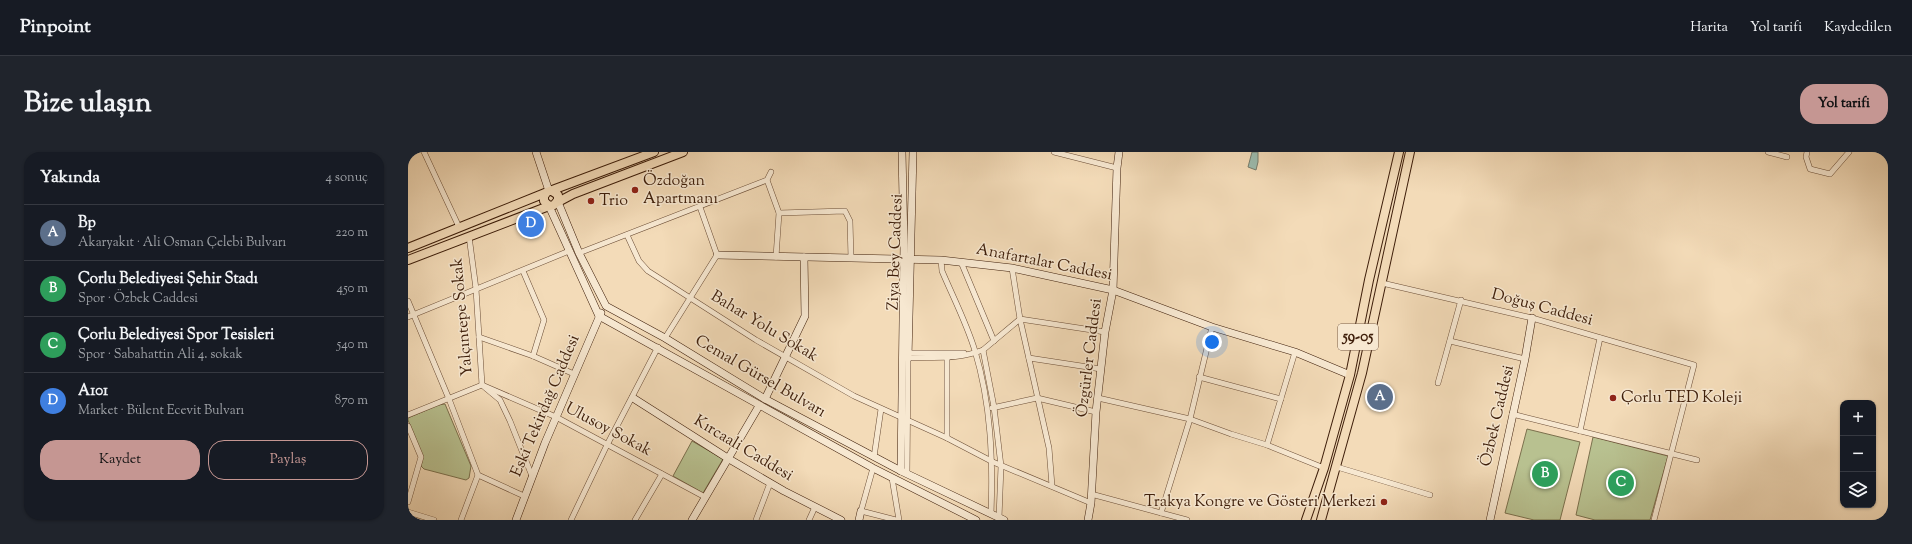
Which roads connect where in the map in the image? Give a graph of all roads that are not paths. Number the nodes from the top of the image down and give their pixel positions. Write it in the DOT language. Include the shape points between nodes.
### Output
graph roads {
  1 [pos="424,152"];
  2 [pos="536,152"];
  3 [pos="654,152"];
  4 [pos="683,152"];
  5 [pos="902,152"];
  6 [pos="913,152"];
  7 [pos="1054,152"];
  8 [pos="1119,152"];
  9 [pos="1399,152"];
  10 [pos="1410,152"];
  11 [pos="1768,152"];
  12 [pos="1807,152"];
  13 [pos="1849,152"];
  14 [pos="1787,157"];
  15 [pos="1117,168"];
  16 [pos="771,172"];
  17 [pos="766,180"];
  18 [pos="549,192"];
  19 [pos="558,202"];
  20 [pos="549,206"];
  21 [pos="700,207"];
  22 [pos="779,213"];
  23 [pos="459,227"];
  24 [pos="627,235"];
  25 [pos="469,236"];
  26 [pos="408,248"];
  27 [pos="569,251"];
  28 [pos="579,253"];
  29 [pos="717,255"];
  30 [pos="776,256"];
  31 [pos="804,257"];
  32 [pos="851,258"];
  33 [pos="907,259"];
  34 [pos="408,260"];
  35 [pos="941,260"];
  36 [pos="961,262"];
  37 [pos="1012,268"];
  38 [pos="524,271"];
  39 [pos="1382,283"];
  40 [pos="476,289"];
  41 [pos="1113,290"];
  42 [pos="689,298"];
  43 [pos="1461,300"];
  44 [pos="408,301"];
  45 [pos="606,306"];
  46 [pos="414,315"];
  47 [pos="599,316"];
  48 [pos="408,317"];
  49 [pos="1532,318"];
  50 [pos="1020,319"];
  51 [pos="1212,327"];
  52 [pos="1106,332"];
  53 [pos="479,337"];
  54 [pos="665,338"];
  55 [pos="1600,338"];
  56 [pos="994,341"];
  57 [pos="1450,341"];
  58 [pos="658,347"];
  59 [pos="983,350"];
  60 [pos="1295,352"];
  61 [pos="975,353"];
  62 [pos="905,355"];
  63 [pos="533,356"];
  64 [pos="787,357"];
  65 [pos="947,358"];
  66 [pos="1029,358"];
  67 [pos="1525,359"];
  68 [pos="1101,369"];
  69 [pos="574,374"];
  70 [pos="1350,375"];
  71 [pos="1199,377"];
  72 [pos="1438,383"];
  73 [pos="482,385"];
  74 [pos="1358,388"];
  75 [pos="633,398"];
  76 [pos="1037,398"];
  77 [pos="1098,398"];
  78 [pos="449,399"];
  79 [pos="765,399"];
  80 [pos="1281,399"];
  81 [pos="759,406"];
  82 [pos="987,408"];
  83 [pos="994,408"];
  84 [pos="882,409"];
  85 [pos="1096,412"];
  86 [pos="1512,414"];
  87 [pos="408,415"];
  88 [pos="556,417"];
  89 [pos="904,419"];
  90 [pos="1190,419"];
  91 [pos="408,426"];
  92 [pos="1580,431"];
  93 [pos="947,438"];
  94 [pos="607,445"];
  95 [pos="1267,445"];
  96 [pos="1671,454"];
  97 [pos="874,457"];
  98 [pos="727,458"];
  99 [pos="1697,460"];
  100 [pos="992,462"];
  101 [pos="1001,466"];
  102 [pos="1337,467"];
  103 [pos="873,468"];
  104 [pos="1324,468"];
  105 [pos="904,472"];
  106 [pos="662,474"];
  107 [pos="478,475"];
  108 [pos="532,476"];
  109 [pos="892,478"];
  110 [pos="770,483"];
  111 [pos="1052,486"];
  112 [pos="1091,494"];
  113 [pos="1430,495"];
  114 [pos="524,496"];
  115 [pos="705,497"];
  116 [pos="408,502"];
  117 [pos="1091,504"];
  118 [pos="815,507"];
  119 [pos="408,512"];
  120 [pos="1161,513"];
  121 [pos="991,514"];
  122 [pos="862,515"];
  123 [pos="1002,519"];
  124 [pos="434,520"];
  125 [pos="461,520"];
  126 [pos="516,520"];
  127 [pos="571,520"];
  128 [pos="635,520"];
  129 [pos="692,520"];
  130 [pos="756,520"];
  131 [pos="809,520"];
  132 [pos="841,520"];
  133 [pos="858,520"];
  134 [pos="896,520"];
  135 [pos="899,520"];
  136 [pos="976,520"];
  137 [pos="1088,520"];
  138 [pos="1187,520"];
  139 [pos="1306,520"];
  140 [pos="1321,520"];
  141 [pos="1490,520"];
  142 [pos="1654,520"];
  1 -- 23 [label="street"];
  2 -- 18 [label="street"];
  3 -- 18 [label="main road"];
  4 -- 19 [label="main road"];
  5 -- 33 [label="street, Ziya Bey Caddesi"];
  6 -- 33 [label="street, Ziya Bey Caddesi"];
  7 -- 15 [label="street"];
  8 -- 15 [label="street, Özgürler Caddesi"];
  9 -- 70 [label="main road, 59-05"];
  10 -- 39 [label="main road"];
  11 -- 14 [label="street"];
  12 -- 13 [label="street" via="1810,169 1830,174"];
  15 -- 41 [label="street, Özgürler Caddesi"];
  16 -- 17 [label="street"];
  17 -- 21 [label="street"];
  17 -- 22 [label="street"];
  18 -- 19 [label="main road" via="558,195"];
  18 -- 20 [label="main road" via="544,201"];
  18 -- 23 [label="main road"];
  19 -- 20 [label="main road"];
  19 -- 28 [label="street"];
  20 -- 25 [label="main road"];
  20 -- 27 [label="street"];
  21 -- 24 [label="street"];
  21 -- 29 [label="street"];
  22 -- 30 [label="street"];
  22 -- 32 [label="street" via="845,211 850,221"];
  23 -- 26 [label="main road"];
  24 -- 28 [label="street"];
  24 -- 42 [label="street, Bahar Yolu Sokak" via="639,262 648,271"];
  25 -- 34 [label="main road"];
  25 -- 40 [label="street, Yalçıntepe Sokak"];
  27 -- 38 [label="street"];
  27 -- 47 [label="street"];
  28 -- 45 [label="street"];
  29 -- 30 [label="street, Anafartalar Caddesi"];
  29 -- 42 [label="street"];
  30 -- 31 [label="street, Anafartalar Caddesi"];
  31 -- 32 [label="street, Anafartalar Caddesi"];
  31 -- 64 [label="street" via="806,316"];
  32 -- 33 [label="street, Anafartalar Caddesi"];
  33 -- 35 [label="street, Anafartalar Caddesi"];
  33 -- 62 [label="street, Ziya Bey Caddesi"];
  35 -- 36 [label="street, Anafartalar Caddesi"];
  35 -- 61 [label="street" via="942,271"];
  36 -- 37 [label="street, Anafartalar Caddesi"];
  36 -- 56 [label="street"];
  37 -- 41 [label="street, Anafartalar Caddesi"];
  37 -- 50 [label="street"];
  38 -- 40 [label="street"];
  38 -- 63 [label="street" via="544,320"];
  39 -- 43 [label="street, Doğuş Caddesi"];
  39 -- 74 [label="main road"];
  40 -- 46 [label="street"];
  40 -- 53 [label="street, Yalçıntepe Sokak"];
  41 -- 51 [label="street, Anafartalar Caddesi"];
  41 -- 52 [label="street, Özgürler Caddesi"];
  42 -- 54 [label="street"];
  42 -- 64 [label="street, Bahar Yolu Sokak"];
  43 -- 49 [label="street, Doğuş Caddesi"];
  43 -- 57 [label="street"];
  44 -- 46 [label="street"];
  45 -- 47 [label="street, Eski Tekirdağ Caddesi"];
  45 -- 54 [label="street, Cemal Gürsel Bulvarı"];
  46 -- 48 [label="street"];
  46 -- 78 [label="street"];
  47 -- 58 [label="street, Cemal Gürsel Bulvarı"];
  47 -- 69 [label="street, Eski Tekirdağ Caddesi"];
  49 -- 55 [label="street, Doğuş Caddesi"];
  49 -- 67 [label="street, Özbek Caddesi"];
  50 -- 52 [label="street"];
  50 -- 56 [label="street"];
  50 -- 66 [label="street"];
  51 -- 60 [label="street, Anafartalar Caddesi"];
  51 -- 71 [label="street"];
  52 -- 68 [label="street, Özgürler Caddesi"];
  53 -- 63 [label="street"];
  53 -- 73 [label="street, Yalçıntepe Sokak"];
  54 -- 79 [label="street, Cemal Gürsel Bulvarı"];
  55 -- 92 [label="street"];
  55 -- 96 [label="street, Doğuş Caddesi" via="1694,366"];
  56 -- 59 [label="street"];
  57 -- 67 [label="street"];
  57 -- 72 [label="street"];
  58 -- 75 [label="street"];
  58 -- 81 [label="street, Cemal Gürsel Bulvarı"];
  59 -- 61 [label="street"];
  59 -- 83 [label="street"];
  60 -- 70 [label="street, Anafartalar Caddesi"];
  60 -- 80 [label="street"];
  61 -- 62 [label="street"];
  61 -- 65 [label="street"];
  61 -- 82 [label="street"];
  62 -- 65 [label="street"];
  62 -- 89 [label="street, Ziya Bey Caddesi"];
  63 -- 69 [label="street"];
  64 -- 79 [label="street"];
  64 -- 84 [label="street, Bahar Yolu Sokak" via="854,396"];
  65 -- 93 [label="street"];
  66 -- 68 [label="street"];
  66 -- 76 [label="street"];
  67 -- 86 [label="street, Özbek Caddesi"];
  68 -- 77 [label="street, Özgürler Caddesi"];
  69 -- 88 [label="street, Eski Tekirdağ Caddesi"];
  70 -- 74 [label="street"];
  70 -- 104 [label="main road, 59-05"];
  71 -- 80 [label="street"];
  71 -- 90 [label="street"];
  73 -- 78 [label="street"];
  73 -- 88 [label="street, Ulusoy Sokak"];
  73 -- 108 [label="street, Yalçıntepe Sokak" via="500,400"];
  74 -- 102 [label="main road"];
  75 -- 94 [label="street"];
  75 -- 98 [label="street, Kırcaali Caddesi"];
  76 -- 83 [label="street"];
  76 -- 85 [label="street"];
  76 -- 111 [label="street" via="1049,448"];
  77 -- 85 [label="street, Özgürler Caddesi"];
  77 -- 90 [label="street"];
  78 -- 87 [label="street"];
  78 -- 107 [label="street"];
  79 -- 97 [label="street, Cemal Gürsel Bulvarı"];
  80 -- 95 [label="street"];
  81 -- 98 [label="street"];
  81 -- 103 [label="street, Cemal Gürsel Bulvarı"];
  82 -- 83 [label="street"];
  82 -- 100 [label="street"];
  83 -- 101 [label="street"];
  84 -- 89 [label="street, Bahar Yolu Sokak"];
  84 -- 97 [label="street"];
  85 -- 112 [label="street, Özgürler Caddesi"];
  86 -- 92 [label="street"];
  86 -- 141 [label="street, Özbek Caddesi"];
  88 -- 94 [label="street, Ulusoy Sokak"];
  88 -- 108 [label="street, Eski Tekirdağ Caddesi"];
  89 -- 93 [label="street, Bahar Yolu Sokak"];
  89 -- 105 [label="street, Ziya Bey Caddesi"];
  90 -- 95 [label="street"];
  90 -- 120 [label="street"];
  91 -- 116 [label="street" via="421,457"];
  92 -- 96 [label="street"];
  93 -- 100 [label="street, Bahar Yolu Sokak"];
  94 -- 106 [label="street, Ulusoy Sokak"];
  94 -- 127 [label="street"];
  95 -- 104 [label="street"];
  96 -- 99 [label="street"];
  96 -- 142 [label="street"];
  97 -- 105 [label="street, Cemal Gürsel Bulvarı"];
  98 -- 110 [label="street, Kırcaali Caddesi"];
  98 -- 115 [label="street"];
  100 -- 101 [label="street, Bahar Yolu Sokak"];
  100 -- 121 [label="street"];
  101 -- 111 [label="street, Bahar Yolu Sokak"];
  101 -- 123 [label="street"];
  102 -- 113 [label="street"];
  102 -- 140 [label="main road"];
  103 -- 109 [label="street, Cemal Gürsel Bulvarı"];
  103 -- 122 [label="street"];
  104 -- 139 [label="main road, 59-05"];
  105 -- 121 [label="street, Cemal Gürsel Bulvarı"];
  106 -- 115 [label="street, Ulusoy Sokak"];
  106 -- 128 [label="street"];
  107 -- 114 [label="street"];
  107 -- 125 [label="street"];
  108 -- 114 [label="street, Eski Tekirdağ Caddesi"];
  109 -- 135 [label="street"];
  109 -- 136 [label="street, Cemal Gürsel Bulvarı"];
  110 -- 118 [label="street, Kırcaali Caddesi"];
  110 -- 130 [label="street"];
  111 -- 117 [label="street, Bahar Yolu Sokak"];
  112 -- 117 [label="street, Özgürler Caddesi"];
  112 -- 120 [label="street"];
  114 -- 126 [label="street, Eski Tekirdağ Caddesi"];
  115 -- 129 [label="street"];
  117 -- 137 [label="street, Özgürler Caddesi"];
  118 -- 131 [label="street"];
  118 -- 132 [label="street, Kırcaali Caddesi"];
  119 -- 124 [label="street"];
  120 -- 138 [label="street"];
  121 -- 123 [label="street, Cemal Gürsel Bulvarı"];
  122 -- 133 [label="street"];
  122 -- 134 [label="street"];
}
